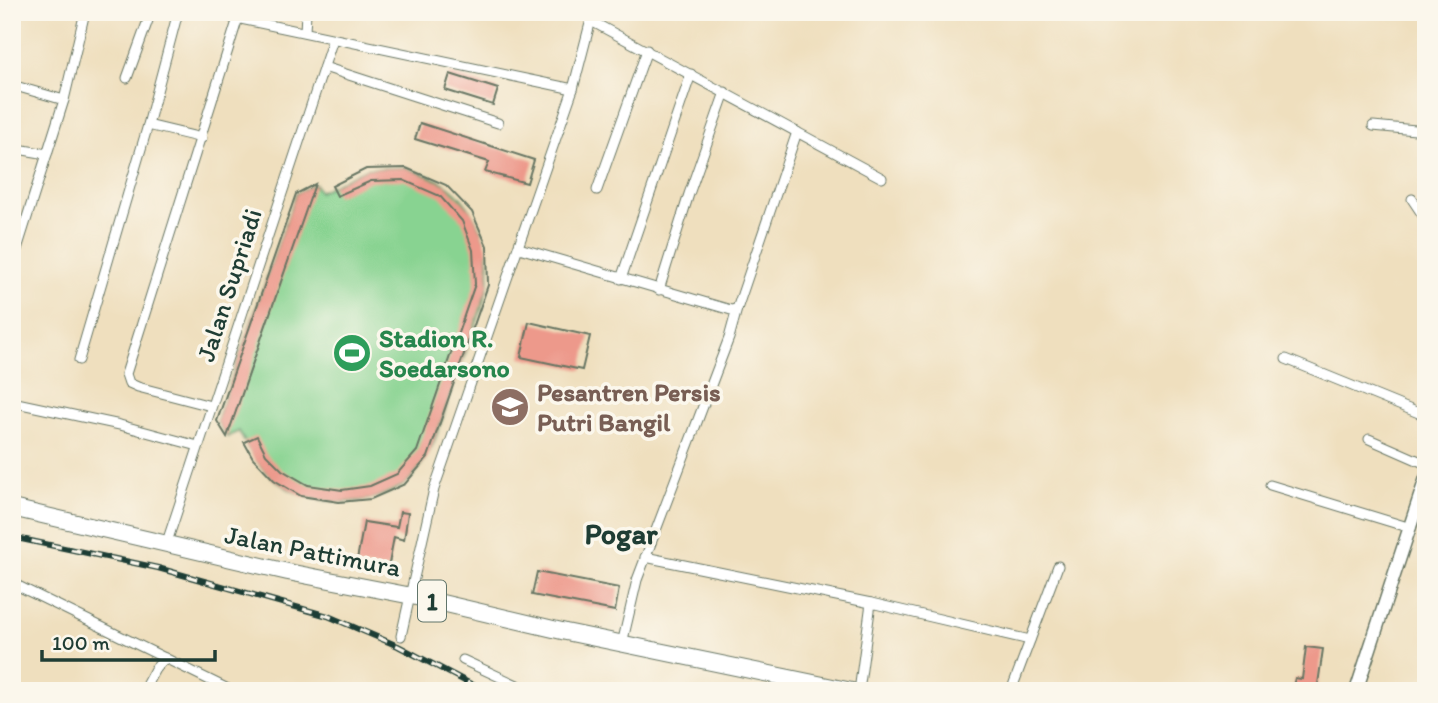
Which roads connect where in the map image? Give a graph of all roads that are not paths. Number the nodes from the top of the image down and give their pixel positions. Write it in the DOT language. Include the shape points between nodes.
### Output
graph roads {
  1 [pos="85,12"];
  2 [pos="151,12"];
  3 [pos="178,12"];
  4 [pos="207,12"];
  5 [pos="306,12"];
  6 [pos="592,17"];
  7 [pos="238,18"];
  8 [pos="305,32"];
  9 [pos="333,39"];
  10 [pos="646,50"];
  11 [pos="324,67"];
  12 [pos="691,74"];
  13 [pos="127,78"];
  14 [pos="12,85"];
  15 [pos="573,89"];
  16 [pos="725,92"];
  17 [pos="64,100"];
  18 [pos="498,123"];
  19 [pos="148,125"];
  20 [pos="1373,126"];
  21 [pos="1426,131"];
  22 [pos="797,132"];
  23 [pos="202,138"];
  24 [pos="12,148"];
  25 [pos="47,154"];
  26 [pos="882,178"];
  27 [pos="597,190"];
  28 [pos="1412,199"];
  29 [pos="1426,220"];
  30 [pos="519,248"];
  31 [pos="12,265"];
  32 [pos="621,279"];
  33 [pos="659,290"];
  34 [pos="737,309"];
  35 [pos="1286,359"];
  36 [pos="79,360"];
  37 [pos="12,402"];
  38 [pos="211,406"];
  39 [pos="1426,416"];
  40 [pos="1369,439"];
  41 [pos="198,446"];
  42 [pos="1426,464"];
  43 [pos="1426,478"];
  44 [pos="1270,485"];
  45 [pos="12,508"];
  46 [pos="1411,528"];
  47 [pos="166,545"];
  48 [pos="645,557"];
  49 [pos="1058,566"];
  50 [pos="12,583"];
  51 [pos="412,596"];
  52 [pos="871,603"];
  53 [pos="401,636"];
  54 [pos="1030,640"];
  55 [pos="622,643"];
  56 [pos="165,658"];
  57 [pos="463,660"];
  58 [pos="143,691"];
  59 [pos="232,691"];
  60 [pos="530,691"];
  61 [pos="852,691"];
  62 [pos="859,691"];
  63 [pos="1011,691"];
  64 [pos="1356,691"];
  1 -- 17 [label="street"];
  2 -- 13 [label="street"];
  3 -- 19 [label="street"];
  4 -- 7 [label="street"];
  5 -- 8 [label="street"];
  6 -- 10 [label="street"];
  6 -- 15 [label="street"];
  7 -- 8 [label="street"];
  7 -- 23 [label="street"];
  8 -- 9 [label="street"];
  9 -- 11 [label="street, Jalan Supriadi"];
  9 -- 15 [label="street"];
  10 -- 12 [label="street"];
  10 -- 27 [label="street"];
  11 -- 18 [label="street"];
  11 -- 38 [label="street, Jalan Supriadi"];
  12 -- 16 [label="street"];
  12 -- 32 [label="street"];
  14 -- 17 [label="street"];
  15 -- 30 [label="street"];
  16 -- 22 [label="street"];
  16 -- 33 [label="street"];
  17 -- 25 [label="street"];
  19 -- 23 [label="street"];
  19 -- 36 [label="street"];
  20 -- 21 [label="street"];
  22 -- 26 [label="street"];
  22 -- 34 [label="street"];
  23 -- 38 [label="street" via="127,374 129,383 138,387"];
  24 -- 25 [label="street"];
  25 -- 31 [label="street"];
  28 -- 29 [label="street"];
  30 -- 32 [label="street"];
  30 -- 51 [label="street" via="434,489"];
  32 -- 33 [label="street"];
  33 -- 34 [label="street"];
  34 -- 48 [label="street" via="718,371"];
  35 -- 39 [label="street"];
  37 -- 41 [label="street"];
  38 -- 41 [label="street, Jalan Supriadi"];
  40 -- 42 [label="street"];
  41 -- 47 [label="street, Jalan Supriadi"];
  43 -- 46 [label="street"];
  44 -- 46 [label="street"];
  45 -- 47 [label="highway, Jalan Pattimura / 1"];
  46 -- 64 [label="street"];
  47 -- 51 [label="highway, Jalan Pattimura / 1"];
  48 -- 52 [label="street"];
  48 -- 55 [label="street"];
  49 -- 54 [label="street"];
  50 -- 56 [label="street"];
  51 -- 53 [label="street"];
  51 -- 55 [label="highway, Jalan Pattimura / 1"];
  52 -- 54 [label="street"];
  52 -- 62 [label="street"];
  54 -- 63 [label="street"];
  55 -- 61 [label="highway, Jalan Pattimura / 1"];
  56 -- 58 [label="street"];
  56 -- 59 [label="street"];
  57 -- 60 [label="street"];
}
